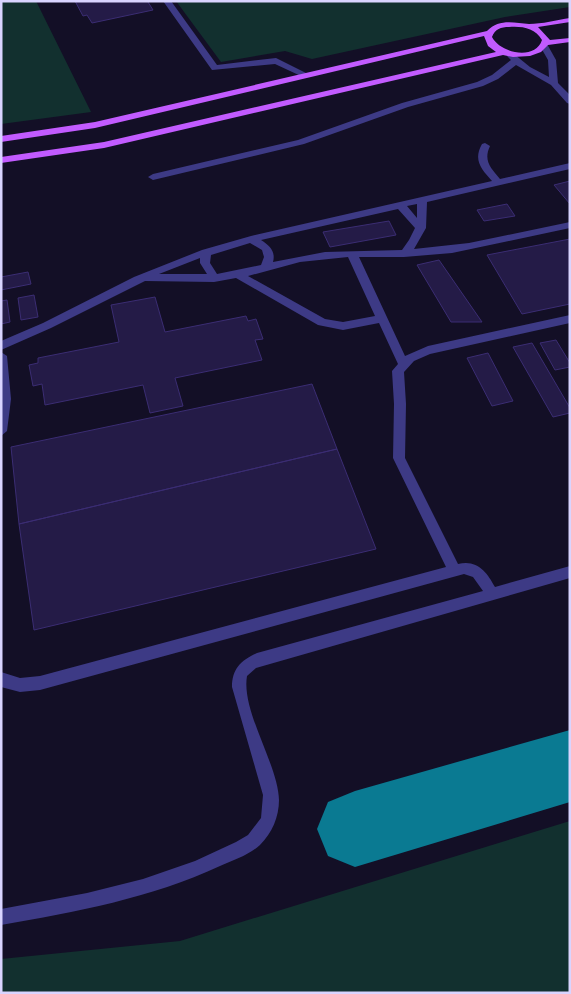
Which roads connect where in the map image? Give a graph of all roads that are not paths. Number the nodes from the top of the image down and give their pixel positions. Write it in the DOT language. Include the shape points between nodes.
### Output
graph roads {
  1 [pos="166,1"];
  2 [pos="570,20"];
  3 [pos="530,26"];
  4 [pos="488,33"];
  5 [pos="570,40"];
  6 [pos="545,44"];
  7 [pos="506,53"];
  8 [pos="516,61"];
  9 [pos="306,75"];
  10 [pos="554,83"];
  11 [pos="570,101"];
  12 [pos="1,139"];
  13 [pos="485,146"];
  14 [pos="1,160"];
  15 [pos="570,166"];
  16 [pos="153,177"];
  17 [pos="498,182"];
  18 [pos="422,200"];
  19 [pos="400,205"];
  20 [pos="570,225"];
  21 [pos="421,228"];
  22 [pos="251,239"];
  23 [pos="206,252"];
  24 [pos="352,254"];
  25 [pos="404,254"];
  26 [pos="266,266"];
  27 [pos="238,274"];
  28 [pos="142,277"];
  29 [pos="214,278"];
  30 [pos="382,319"];
  31 [pos="570,319"];
  32 [pos="1,346"];
  33 [pos="1,356"];
  34 [pos="403,364"];
  35 [pos="1,431"];
  36 [pos="454,570"];
  37 [pos="570,572"];
  38 [pos="491,593"];
  39 [pos="1,679"];
  40 [pos="1,917"];
  1 -- 9 [label="lane" via="215,68 276,61"];
  2 -- 3 [label="main road"];
  3 -- 4 [label="main road" via="508,24"];
  3 -- 6 [label="main road" via="542,34"];
  4 -- 7 [label="main road" via="490,44"];
  4 -- 9 [label="main road"];
  5 -- 6 [label="main road"];
  6 -- 7 [label="main road" via="529,54"];
  6 -- 10 [label="lane" via="552,60"];
  7 -- 8 [label="lane"];
  7 -- 14 [label="main road" via="104,145"];
  8 -- 10 [label="lane"];
  8 -- 16 [label="lane" via="480,84 385,112 325,135"];
  9 -- 12 [label="main road" via="95,125"];
  10 -- 11 [label="lane"];
  13 -- 17 [label="lane" via="481,161"];
  15 -- 17 [label="lane"];
  17 -- 18 [label="lane"];
  18 -- 19 [label="lane"];
  18 -- 21 [label="lane"];
  19 -- 21 [label="lane"];
  19 -- 22 [label="lane"];
  20 -- 25 [label="lane" via="466,247"];
  21 -- 25 [label="lane"];
  22 -- 23 [label="lane"];
  22 -- 26 [label="lane" via="266,248 269,257"];
  23 -- 28 [label="lane"];
  23 -- 29 [label="lane" via="205,263"];
  24 -- 25 [label="lane"];
  24 -- 26 [label="lane" via="309,257"];
  24 -- 30 [label="lane"];
  26 -- 27 [label="lane"];
  27 -- 29 [label="lane"];
  27 -- 30 [label="lane" via="322,322 343,326"];
  28 -- 29 [label="lane"];
  28 -- 32 [label="lane"];
  30 -- 34 [label="lane"];
  31 -- 34 [label="lane" via="428,350"];
  33 -- 35 [label="lane" via="5,399"];
  34 -- 36 [label="lane" via="398,371 399,458"];
  36 -- 38 [label="lane" via="477,571"];
  36 -- 39 [label="lane" via="28,686 16,686"];
  37 -- 38 [label="lane"];
  38 -- 40 [label="lane" via="248,664 242,671 239,688 272,802 271,815 256,839 202,867 158,884"];
}
